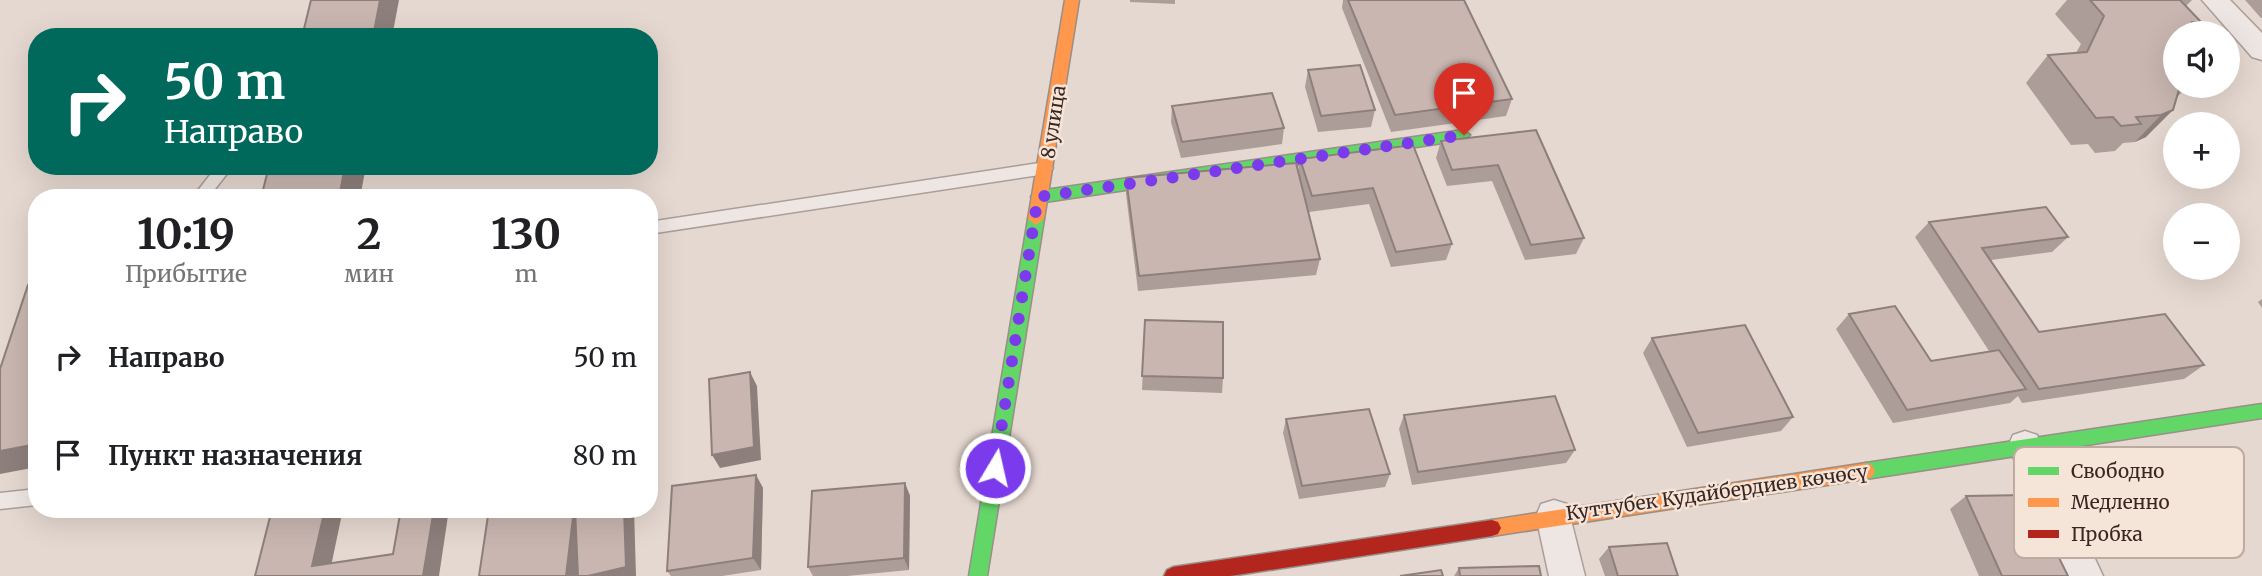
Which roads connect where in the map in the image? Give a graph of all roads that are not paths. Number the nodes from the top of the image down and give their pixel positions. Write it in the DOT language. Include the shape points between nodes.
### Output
graph roads {
  1 [pos="1072,0"];
  2 [pos="2215,0"];
  3 [pos="2262,50"];
  4 [pos="1464,135"];
  5 [pos="1046,168"];
  6 [pos="219,175"];
  7 [pos="207,189"];
  8 [pos="1038,197"];
  9 [pos="658,227"];
  10 [pos="2262,411"];
  11 [pos="2025,446"];
  12 [pos="2018,447"];
  13 [pos="2014,448"];
  14 [pos="28,498"];
  15 [pos="0,501"];
  16 [pos="1554,516"];
  17 [pos="2077,558"];
  18 [pos="978,576"];
  19 [pos="1173,576"];
  20 [pos="1567,576"];
  21 [pos="2085,576"];
  1 -- 5 [label="street, 8 улица"];
  2 -- 3 [label="street"];
  4 -- 8 [label="street"];
  5 -- 8 [label="street, 8 улица"];
  5 -- 9 [label="lane"];
  6 -- 7 [label="lane"];
  8 -- 18 [label="street, 8 улица"];
  10 -- 11 [label="street, Куттубек Кудайбердиев көчөсү"];
  11 -- 12 [label="street, Куттубек Кудайбердиев көчөсү"];
  13 -- 16 [label="street, Куттубек Кудайбердиев көчөсү"];
  14 -- 15 [label="lane"];
  16 -- 19 [label="street, Куттубек Кудайбердиев көчөсү"];
  16 -- 20 [label="street"];
  17 -- 21 [label="street"];
}
